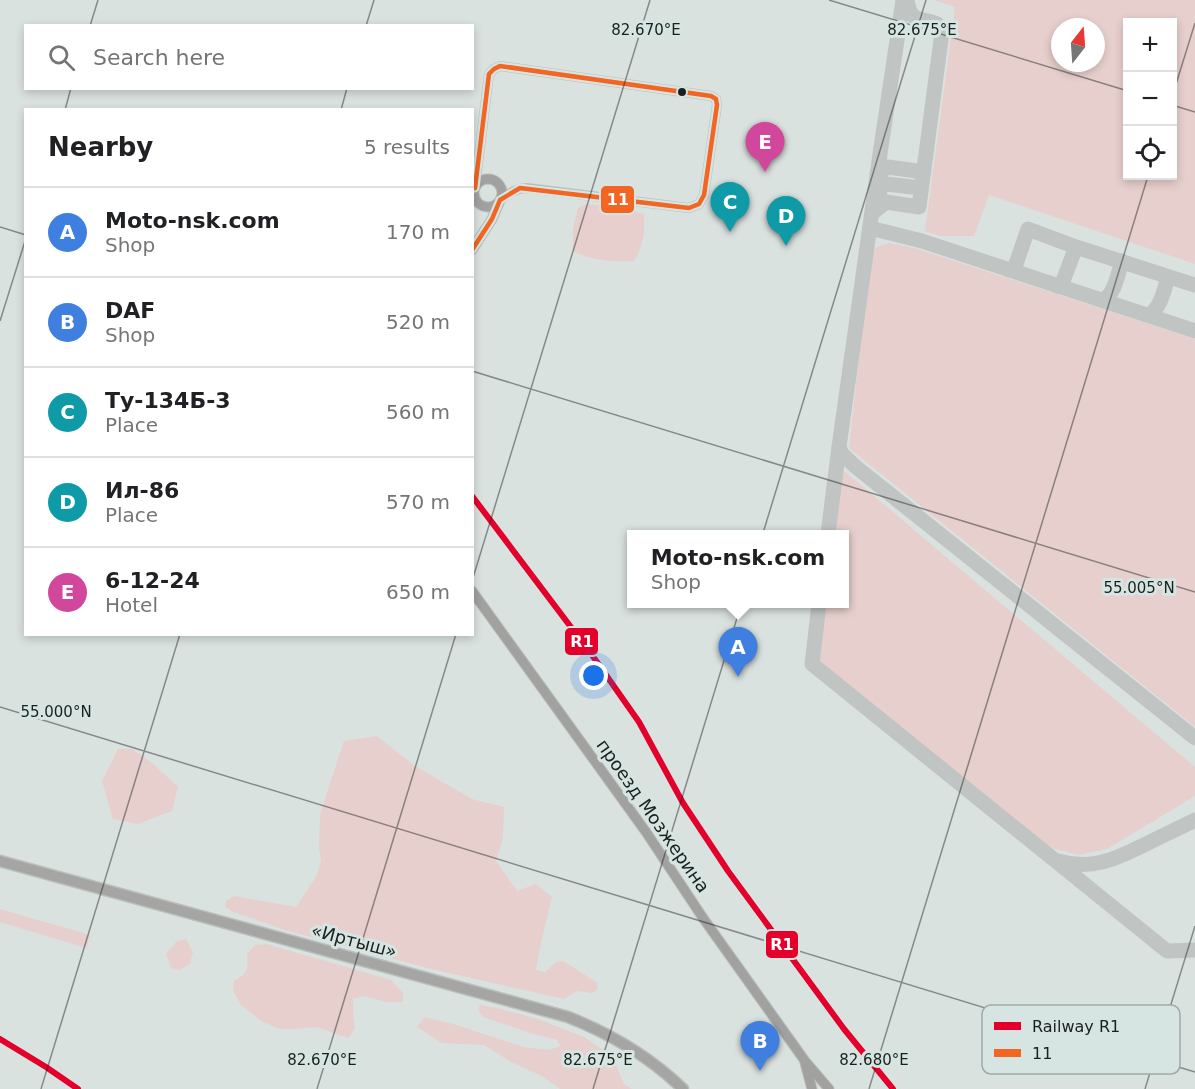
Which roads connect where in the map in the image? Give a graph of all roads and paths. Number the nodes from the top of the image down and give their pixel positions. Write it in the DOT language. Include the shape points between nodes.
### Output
graph roads {
  1 [pos="474,193"];
  2 [pos="500,200"];
  3 [pos="474,247"];
  4 [pos="474,594"];
  5 [pos="0,861"];
  6 [pos="805,1061"];
  7 [pos="683,1089"];
  8 [pos="812,1089"];
  9 [pos="829,1089"];
  1 -- 2 [label="main road" via="484,207 494,206"];
  1 -- 2 [label="main road" via="480,181 494,180 502,191"];
  1 -- 2 [label="street" via="489,74 500,66 716,99 704,195 699,204 689,208 527,188 515,190"];
  2 -- 3 [label="main road"];
  4 -- 6 [label="main road, проезд Мозжерина"];
  5 -- 7 [label="highway, «Иртыш»" via="568,1017 629,1046"];
  6 -- 8 [label="main road, проезд Мозжерина"];
  6 -- 9 [label="main road, проезд Мозжерина"];
}
